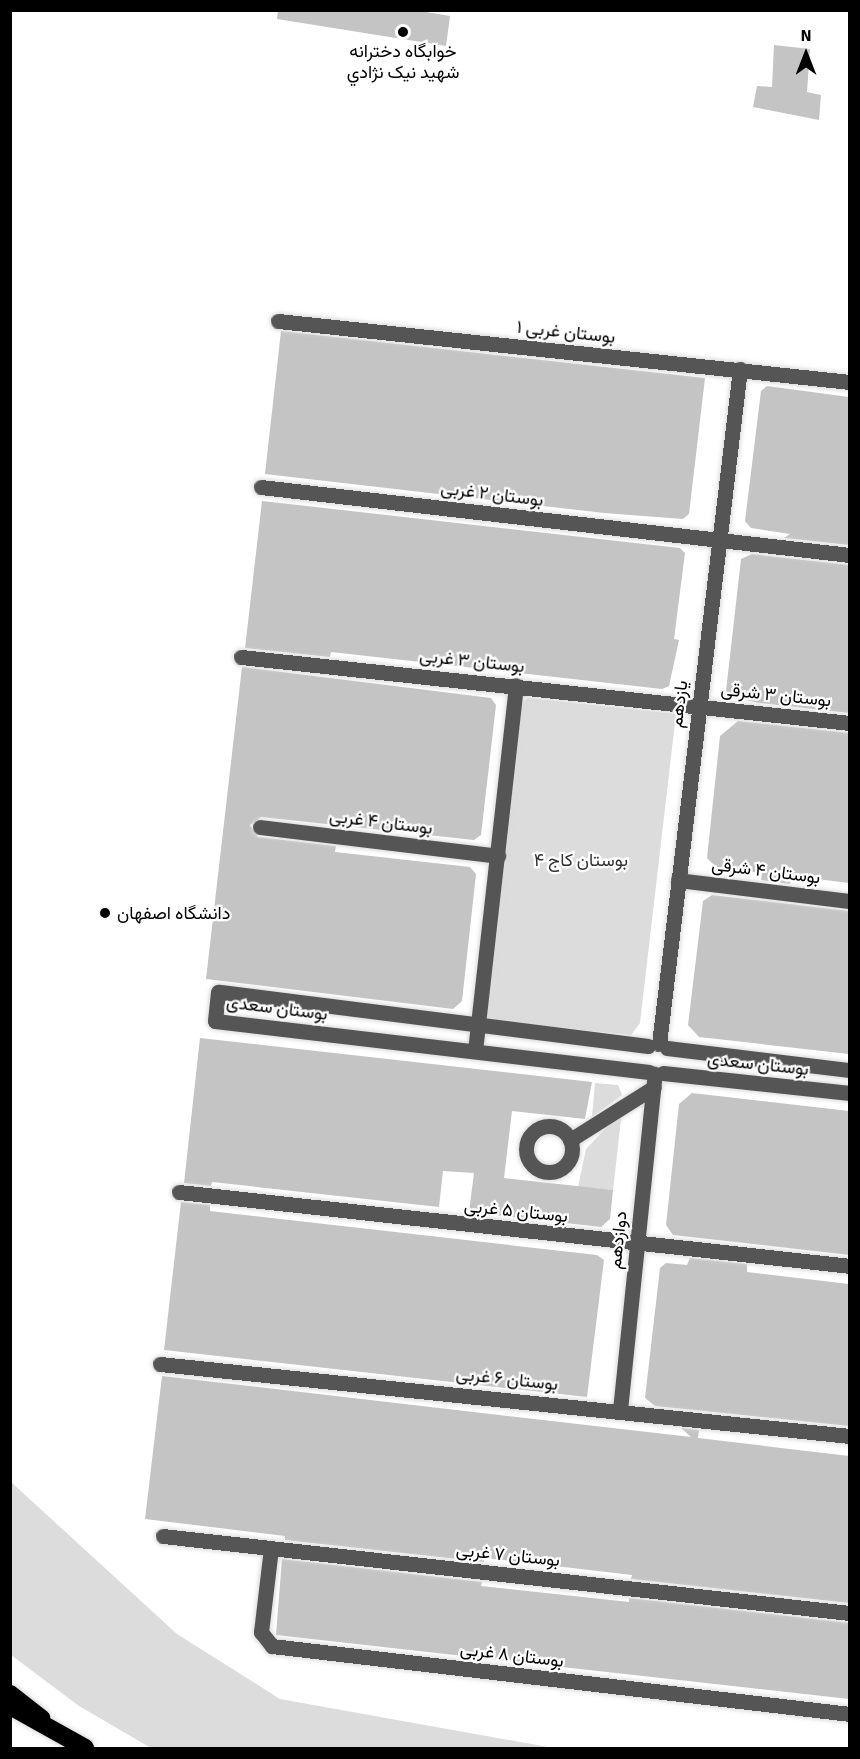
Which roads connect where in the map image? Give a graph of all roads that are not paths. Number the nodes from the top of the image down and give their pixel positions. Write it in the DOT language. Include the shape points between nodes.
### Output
graph roads {
  1 [pos="278,321"];
  2 [pos="740,369"];
  3 [pos="849,382"];
  4 [pos="261,487"];
  5 [pos="719,540"];
  6 [pos="849,555"];
  7 [pos="241,657"];
  8 [pos="516,685"];
  9 [pos="698,706"];
  10 [pos="849,723"];
  11 [pos="260,827"];
  12 [pos="498,856"];
  13 [pos="678,880"];
  14 [pos="849,901"];
  15 [pos="477,1026"];
  16 [pos="658,1046"];
  17 [pos="475,1052"];
  18 [pos="849,1070"];
  19 [pos="655,1077"];
  20 [pos="849,1093"];
  21 [pos="570,1140"];
  22 [pos="178,1192"];
  23 [pos="636,1244"];
  24 [pos="849,1266"];
  25 [pos="160,1364"];
  26 [pos="620,1410"];
  27 [pos="849,1437"];
  28 [pos="163,1536"];
  29 [pos="271,1548"];
  30 [pos="849,1613"];
  31 [pos="10,1692"];
  32 [pos="10,1706"];
  33 [pos="849,1714"];
  34 [pos="79,1745"];
  1 -- 2 [label="street, بوستان غربی ۱"];
  2 -- 3 [label="street, بوستان غربی ۱"];
  2 -- 5 [label="street, یازدهم"];
  4 -- 5 [label="street, بوستان ۲ غربی"];
  5 -- 6 [label="street, بوستان ۲ غربی"];
  5 -- 9 [label="street, یازدهم"];
  7 -- 8 [label="street, بوستان ۳ غربی"];
  8 -- 9 [label="street, بوستان ۳ غربی"];
  8 -- 12 [label="street"];
  9 -- 10 [label="street, بوستان ۳ شرقی"];
  9 -- 13 [label="street, یازدهم"];
  11 -- 12 [label="street, بوستان ۴ غربی"];
  12 -- 15 [label="street"];
  13 -- 14 [label="street, بوستان ۴ شرقی"];
  13 -- 16 [label="street, یازدهم"];
  15 -- 16 [label="street, بوستان سعدی"];
  15 -- 17 [label="street"];
  15 -- 17 [label="street, بوستان سعدی" via="218,992 215,1021"];
  16 -- 18 [label="street, بوستان سعدی"];
  16 -- 19 [label="street" via="672,1062"];
  16 -- 19 [label="street" via="641,1060"];
  17 -- 19 [label="street, بوستان سعدی"];
  19 -- 20 [label="street, بوستان سعدی"];
  19 -- 21 [label="street"];
  19 -- 23 [label="street, دوازدهم"];
  22 -- 23 [label="street, بوستان ۵ غربی"];
  23 -- 24 [label="street, بوستان ۵ غربی"];
  23 -- 26 [label="street, دوازدهم"];
  25 -- 26 [label="street, بوستان ۶ غربی"];
  26 -- 27 [label="street, بوستان ۶ غربی"];
  28 -- 29 [label="street, بوستان ۷ غربی"];
  29 -- 30 [label="street, بوستان ۷ غربی"];
  29 -- 33 [label="street, بوستان ۸ غربی" via="261,1632 272,1646"];
  31 -- 34 [label="main road"];
  32 -- 34 [label="highway"];
}
